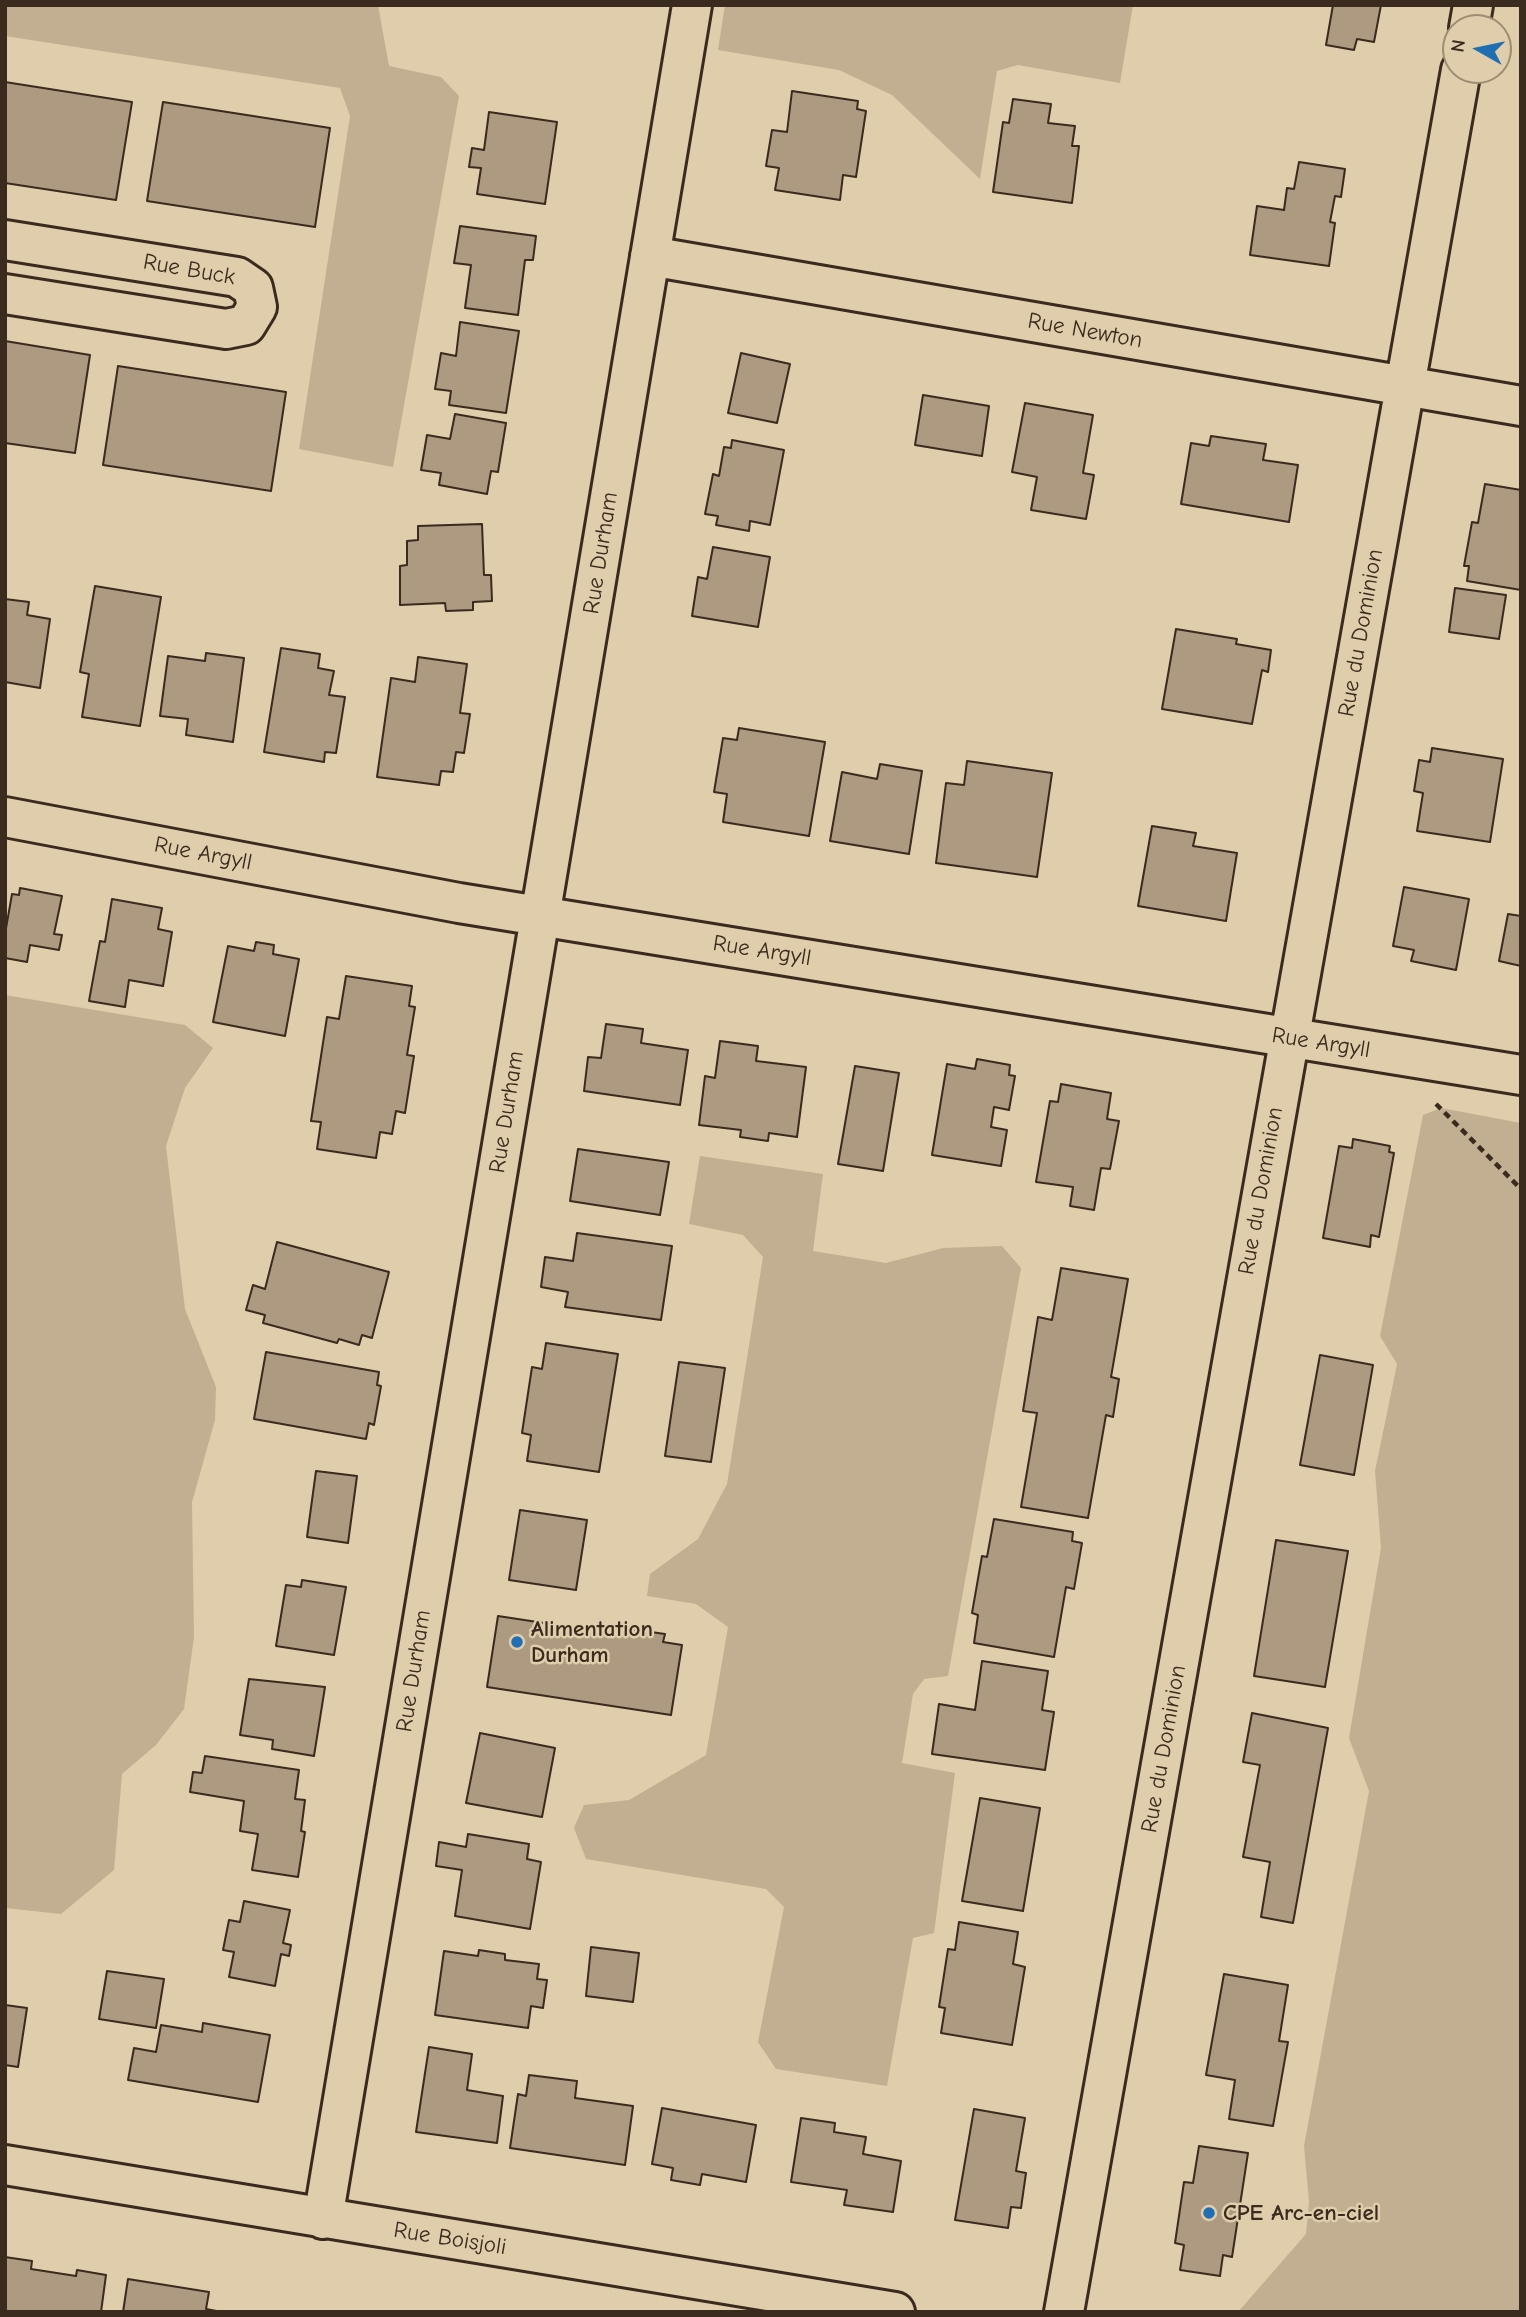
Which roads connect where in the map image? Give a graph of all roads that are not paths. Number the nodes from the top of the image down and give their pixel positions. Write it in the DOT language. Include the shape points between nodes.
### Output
graph roads {
  1 [pos="692,5"];
  2 [pos="1459,84"];
  3 [pos="5,240"];
  4 [pos="650,256"];
  5 [pos="117,258"];
  6 [pos="5,294"];
  7 [pos="108,310"];
  8 [pos="1405,386"];
  9 [pos="1521,406"];
  10 [pos="5,817"];
  11 [pos="540,915"];
  12 [pos="1288,1038"];
  13 [pos="1521,1075"];
  14 [pos="5,2165"];
  15 [pos="323,2219"];
  16 [pos="895,2312"];
  17 [pos="1064,2312"];
  1 -- 4 [label="street, Rue Durham"];
  2 -- 8 [label="street, Rue du Dominion"];
  3 -- 5 [label="street, Rue Buck"];
  4 -- 8 [label="street, Rue Newton"];
  4 -- 11 [label="street, Rue Durham"];
  5 -- 7 [label="street"];
  5 -- 7 [label="street, Rue Buck" via="237,276 253,288 257,307 246,325 226,329"];
  6 -- 7 [label="street, Rue Buck"];
  8 -- 9 [label="street, Rue Newton"];
  8 -- 12 [label="street, Rue du Dominion"];
  10 -- 11 [label="street, Rue Argyll"];
  11 -- 12 [label="street, Rue Argyll"];
  11 -- 15 [label="street, Rue Durham"];
  12 -- 13 [label="street, Rue Argyll"];
  12 -- 17 [label="street, Rue du Dominion"];
  14 -- 15 [label="street, Rue Boisjoli"];
  15 -- 16 [label="street, Rue Boisjoli"];
}
